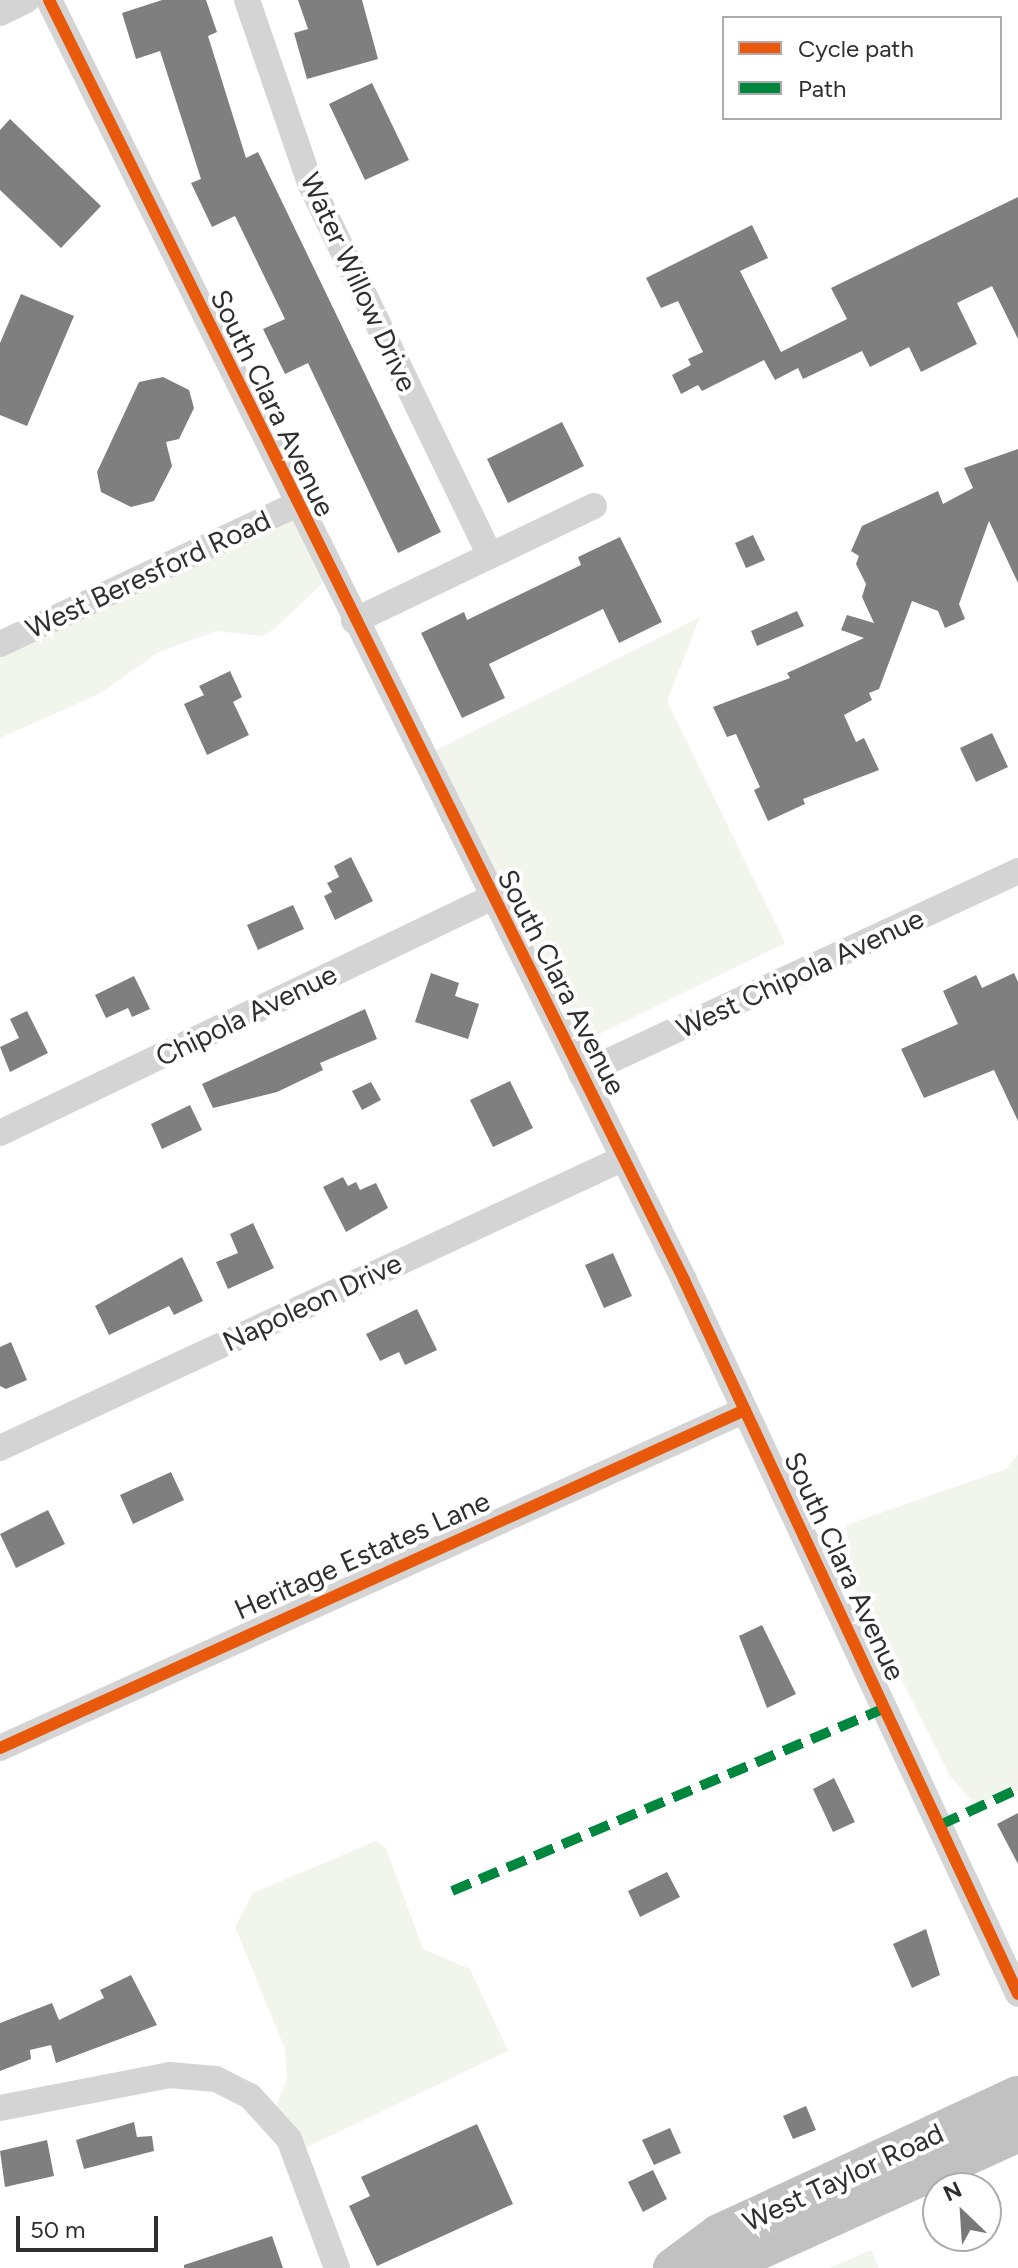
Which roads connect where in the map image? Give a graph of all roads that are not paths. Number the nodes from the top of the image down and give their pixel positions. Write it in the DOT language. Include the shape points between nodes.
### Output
graph roads {
  1 [pos="27,0"];
  2 [pos="49,0"];
  3 [pos="247,0"];
  4 [pos="0,13"];
  5 [pos="296,505"];
  6 [pos="594,506"];
  7 [pos="490,556"];
  8 [pos="354,621"];
  9 [pos="0,644"];
  10 [pos="1018,871"];
  11 [pos="493,897"];
  12 [pos="581,1074"];
  13 [pos="0,1133"];
  14 [pos="624,1158"];
  15 [pos="745,1410"];
  16 [pos="0,1448"];
  17 [pos="0,1748"];
  18 [pos="1018,1994"];
  19 [pos="1018,2096"];
  20 [pos="0,2108"];
  21 [pos="1018,2132"];
  22 [pos="337,2268"];
  23 [pos="673,2268"];
  24 [pos="691,2268"];
  1 -- 4 [label="street"];
  2 -- 5 [label="street, South Clara Avenue"];
  3 -- 7 [label="street, Water Willow Drive" via="310,183"];
  5 -- 8 [label="street, South Clara Avenue"];
  5 -- 9 [label="street, West Beresford Road"];
  6 -- 7 [label="street"];
  7 -- 8 [label="street"];
  8 -- 11 [label="street, South Clara Avenue"];
  10 -- 12 [label="street, West Chipola Avenue"];
  11 -- 12 [label="street, South Clara Avenue"];
  11 -- 13 [label="street, Chipola Avenue"];
  12 -- 14 [label="street, South Clara Avenue"];
  14 -- 15 [label="street, South Clara Avenue"];
  14 -- 16 [label="street, Napoleon Drive"];
  15 -- 17 [label="street, Heritage Estates Lane"];
  15 -- 18 [label="street, South Clara Avenue"];
  19 -- 23 [label="highway, West Taylor Road" via="719,2234"];
  20 -- 22 [label="street" via="169,2075 216,2079 250,2096 289,2139"];
  21 -- 24 [label="highway, West Taylor Road" via="732,2262"];
}
